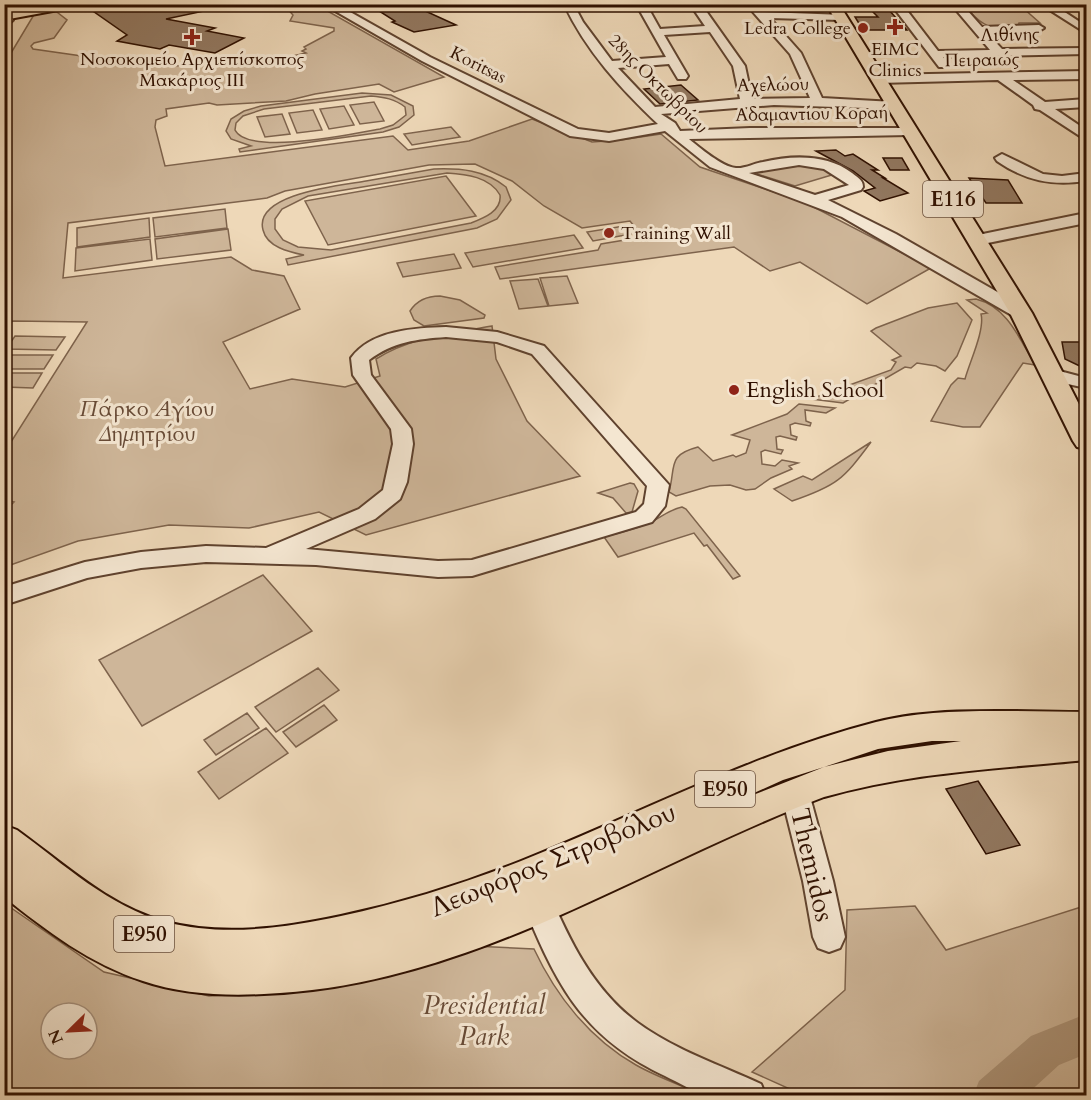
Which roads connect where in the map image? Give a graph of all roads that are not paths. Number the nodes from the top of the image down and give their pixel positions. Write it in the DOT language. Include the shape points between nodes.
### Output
graph roads {
  1 [pos="56,4"];
  2 [pos="69,4"];
  3 [pos="328,4"];
  4 [pos="338,4"];
  5 [pos="606,4"];
  6 [pos="641,4"];
  7 [pos="695,4"];
  8 [pos="751,4"];
  9 [pos="896,4"];
  10 [pos="1055,4"];
  11 [pos="570,5"];
  12 [pos="1048,5"];
  13 [pos="957,6"];
  14 [pos="834,8"];
  15 [pos="762,15"];
  16 [pos="5,17"];
  17 [pos="1084,27"];
  18 [pos="1038,28"];
  19 [pos="712,29"];
  20 [pos="979,30"];
  21 [pos="658,32"];
  22 [pos="1086,51"];
  23 [pos="934,54"];
  24 [pos="1000,54"];
  25 [pos="674,60"];
  26 [pos="608,65"];
  27 [pos="1086,75"];
  28 [pos="682,76"];
  29 [pos="953,78"];
  30 [pos="1001,78"];
  31 [pos="878,79"];
  32 [pos="818,102"];
  33 [pos="1086,102"];
  34 [pos="747,104"];
  35 [pos="894,106"];
  36 [pos="1039,106"];
  37 [pos="654,111"];
  38 [pos="675,131"];
  39 [pos="910,131"];
  40 [pos="619,136"];
  41 [pos="1086,136"];
  42 [pos="1002,158"];
  43 [pos="737,172"];
  44 [pos="1086,177"];
  45 [pos="817,200"];
  46 [pos="1086,218"];
  47 [pos="978,240"];
  48 [pos="1021,313"];
  49 [pos="1053,377"];
  50 [pos="1086,383"];
  51 [pos="1086,441"];
  52 [pos="272,554"];
  53 [pos="4,596"];
  54 [pos="1086,726"];
  55 [pos="938,742"];
  56 [pos="1086,746"];
  57 [pos="795,793"];
  58 [pos="4,842"];
  59 [pos="4,873"];
  60 [pos="533,891"];
  61 [pos="829,937"];
  62 [pos="743,1093"];
  1 -- 16 [label="main road"];
  2 -- 16 [label="main road"];
  3 -- 40 [label="street, Koritsas" via="556,125 592,136"];
  4 -- 40 [label="street, Koritsas" via="573,124"];
  5 -- 11 [label="street"];
  6 -- 21 [label="street"];
  7 -- 19 [label="street"];
  8 -- 15 [label="street"];
  9 -- 23 [label="street"];
  10 -- 12 [label="street"];
  11 -- 26 [label="street, 28ης Οκτωβρίου" via="585,36"];
  12 -- 13 [label="street"];
  12 -- 17 [label="street"];
  13 -- 20 [label="street"];
  14 -- 15 [label="street"];
  14 -- 31 [label="main road, E116"];
  15 -- 32 [label="street" via="801,63"];
  18 -- 20 [label="street"];
  19 -- 21 [label="street"];
  19 -- 34 [label="street" via="739,66"];
  20 -- 24 [label="street"];
  21 -- 25 [label="street"];
  22 -- 24 [label="street, Λιθίνης"];
  23 -- 24 [label="street, Λιθίνης"];
  23 -- 29 [label="street"];
  25 -- 26 [label="street"];
  25 -- 28 [label="street"];
  26 -- 37 [label="street, 28ης Οκτωβρίου"];
  27 -- 30 [label="street, Πειραιώς"];
  29 -- 30 [label="street, Πειραιώς"];
  29 -- 31 [label="street, Πειραιώς"];
  30 -- 36 [label="street"];
  31 -- 35 [label="main road, E116"];
  32 -- 34 [label="street, Αχελώου"];
  32 -- 35 [label="street, Αχελώου"];
  33 -- 36 [label="street"];
  34 -- 37 [label="street, Αχελώου"];
  35 -- 39 [label="main road, E116"];
  36 -- 41 [label="street"];
  37 -- 38 [label="street, 28ης Οκτωβρίου"];
  38 -- 39 [label="street, Αδαμαντίου Κοραή"];
  38 -- 40 [label="street, Koritsas"];
  38 -- 43 [label="street, 28ης Οκτωβρίου" via="712,162"];
  39 -- 47 [label="main road, E116"];
  42 -- 44 [label="street" via="1039,179"];
  43 -- 45 [label="street, 28ης Οκτωβρίου"];
  43 -- 45 [label="street" via="782,162 818,162 856,183 850,190"];
  45 -- 48 [label="street, 28ης Οκτωβρίου" via="932,260"];
  46 -- 47 [label="street"];
  47 -- 48 [label="main road, E116"];
  48 -- 49 [label="main road, E116"];
  49 -- 50 [label="street"];
  49 -- 51 [label="main road, E116"];
  52 -- 52 [label="street" via="456,570 484,565 644,517 654,506 658,485 538,350 495,337 418,332 375,346 360,358 362,375 396,420 403,437 392,494 367,514"];
  52 -- 53 [label="street" via="206,554 132,562 66,575"];
  54 -- 55 [label="main road, Λεωφόρος Στροβόλου / E950"];
  55 -- 56 [label="main road, Λεωφόρος Στροβόλου / E950"];
  55 -- 57 [label="main road, Λεωφόρος Στροβόλου / E950"];
  55 -- 60 [label="main road, Λεωφόρος Στροβόλου / E950" via="878,735 774,768"];
  57 -- 60 [label="main road, Λεωφόρος Στροβόλου / E950"];
  57 -- 61 [label="street, Themidos"];
  58 -- 60 [label="main road, Λεωφόρος Στροβόλου / E950" via="94,910 128,928 168,942 212,948 259,950 310,942 441,908"];
  59 -- 60 [label="main road, Λεωφόρος Στροβόλου / E950" via="96,940 168,969 211,974 322,970 379,958 452,938"];
  60 -- 62 [label="street" via="566,964 584,993 625,1034 654,1052"];
}
